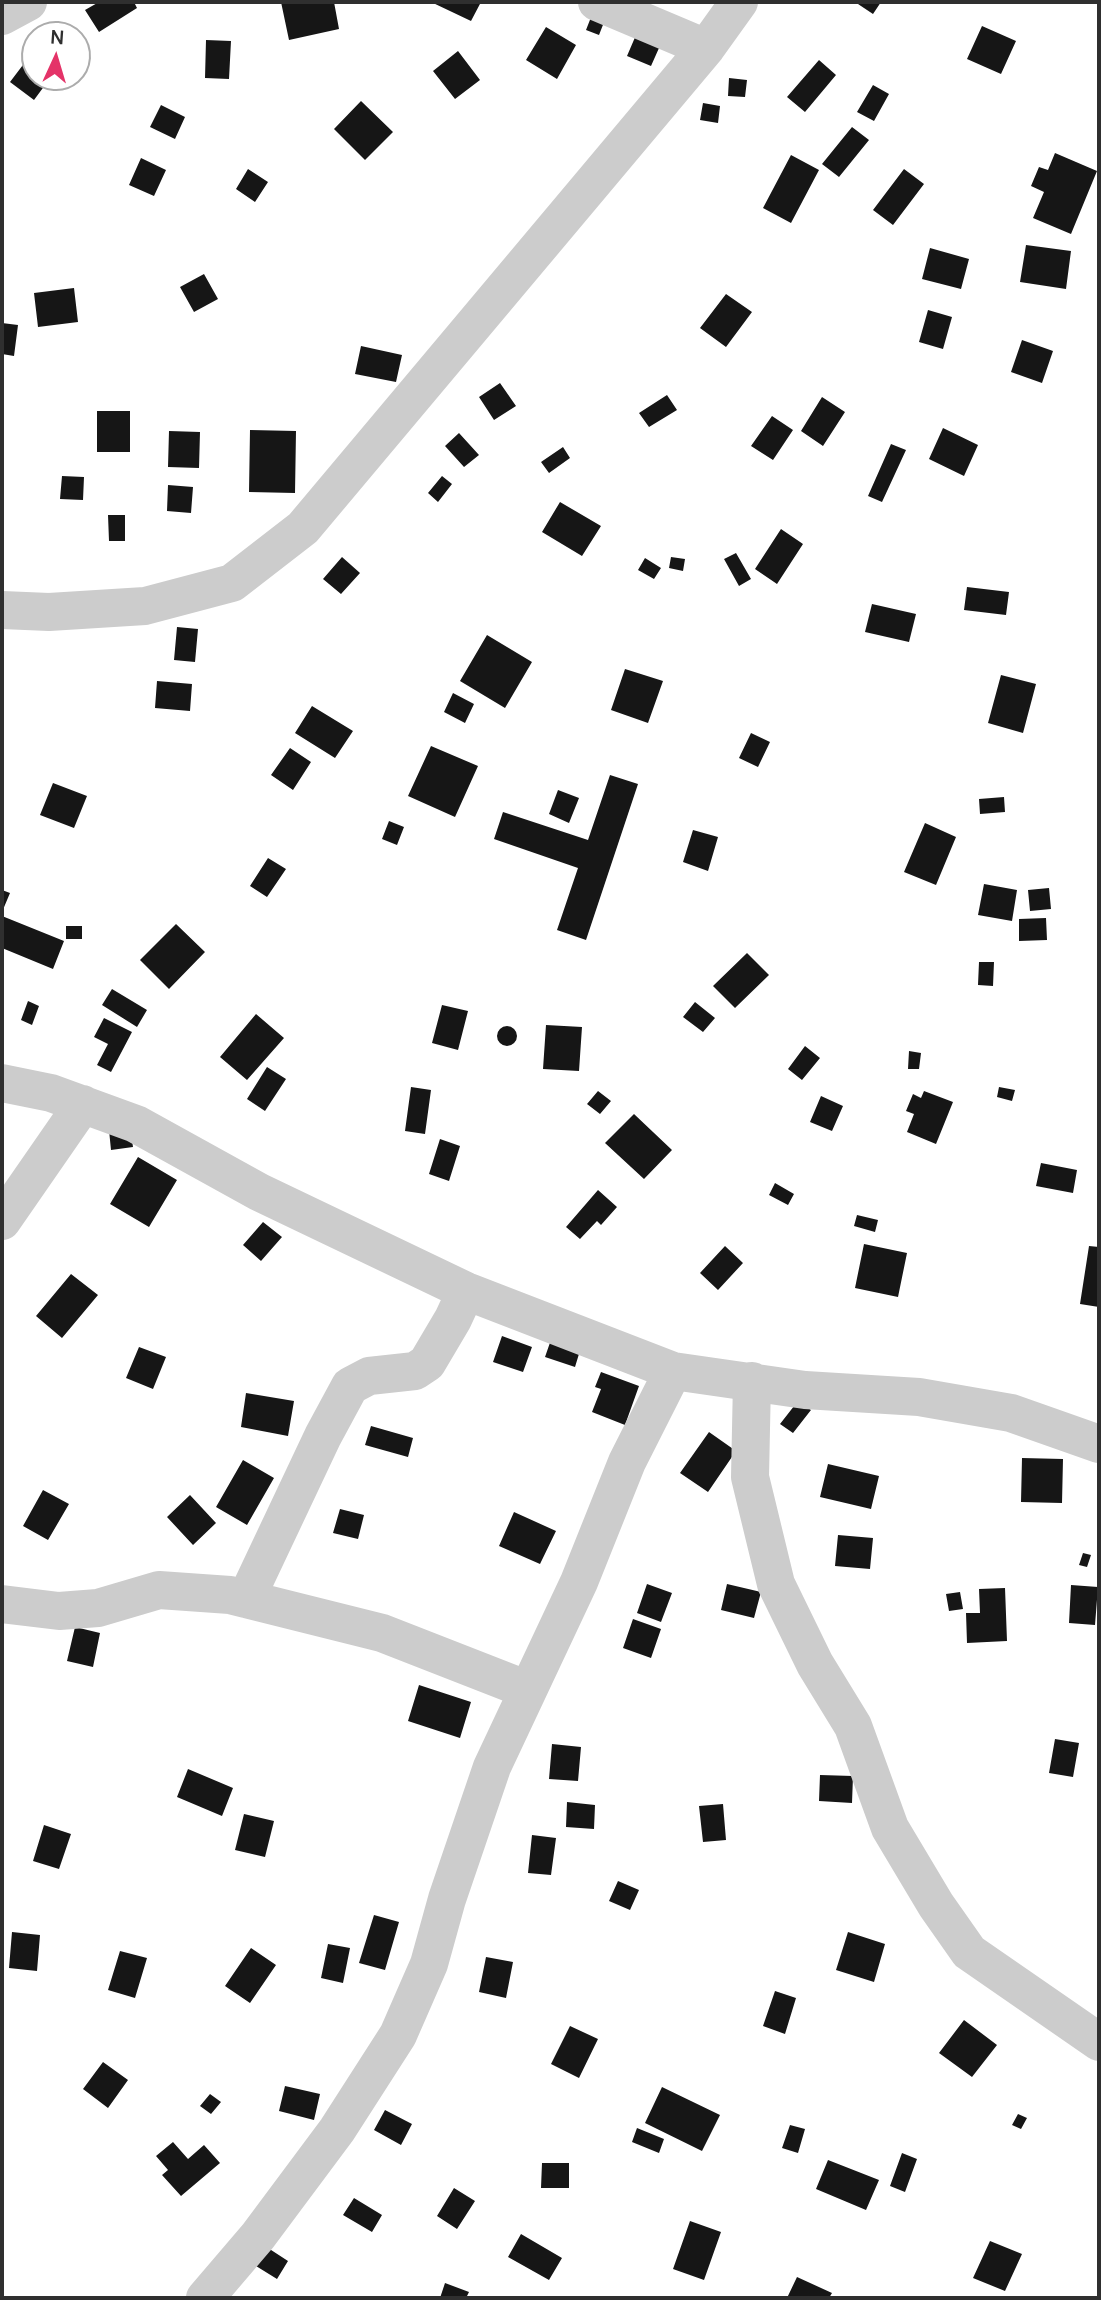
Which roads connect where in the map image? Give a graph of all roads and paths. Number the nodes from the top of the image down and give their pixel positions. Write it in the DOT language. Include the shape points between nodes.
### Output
graph roads {
  1 [pos="28,2"];
  2 [pos="597,2"];
  3 [pos="739,2"];
  4 [pos="2,16"];
  5 [pos="706,48"];
  6 [pos="2,610"];
  7 [pos="2,1083"];
  8 [pos="83,1104"];
  9 [pos="2,1221"];
  10 [pos="466,1291"];
  11 [pos="673,1371"];
  12 [pos="752,1381"];
  13 [pos="1099,1444"];
  14 [pos="246,1599"];
  15 [pos="2,1604"];
  16 [pos="528,1690"];
  17 [pos="1099,2042"];
  18 [pos="205,2298"];
  1 -- 4 [label="street"];
  2 -- 5 [label="street"];
  3 -- 5 [label="street"];
  5 -- 6 [label="street" via="303,528 232,583 145,606"];
  7 -- 8 [label="street"];
  8 -- 9 [label="street"];
  8 -- 10 [label="street" via="136,1124 259,1192"];
  10 -- 11 [label="street"];
  10 -- 14 [label="street" via="427,1363 415,1371 369,1376 350,1386"];
  11 -- 12 [label="street"];
  11 -- 16 [label="street" via="627,1462 579,1582"];
  12 -- 13 [label="street" via="805,1390 919,1397 1011,1413"];
  12 -- 17 [label="street" via="750,1477 776,1584 815,1664 853,1726 890,1828 969,1952"];
  14 -- 15 [label="street" via="159,1590 98,1608 59,1611"];
  14 -- 16 [label="street" via="382,1633"];
  16 -- 18 [label="street" via="492,1767 429,1964 398,2035 337,2130"];
}
